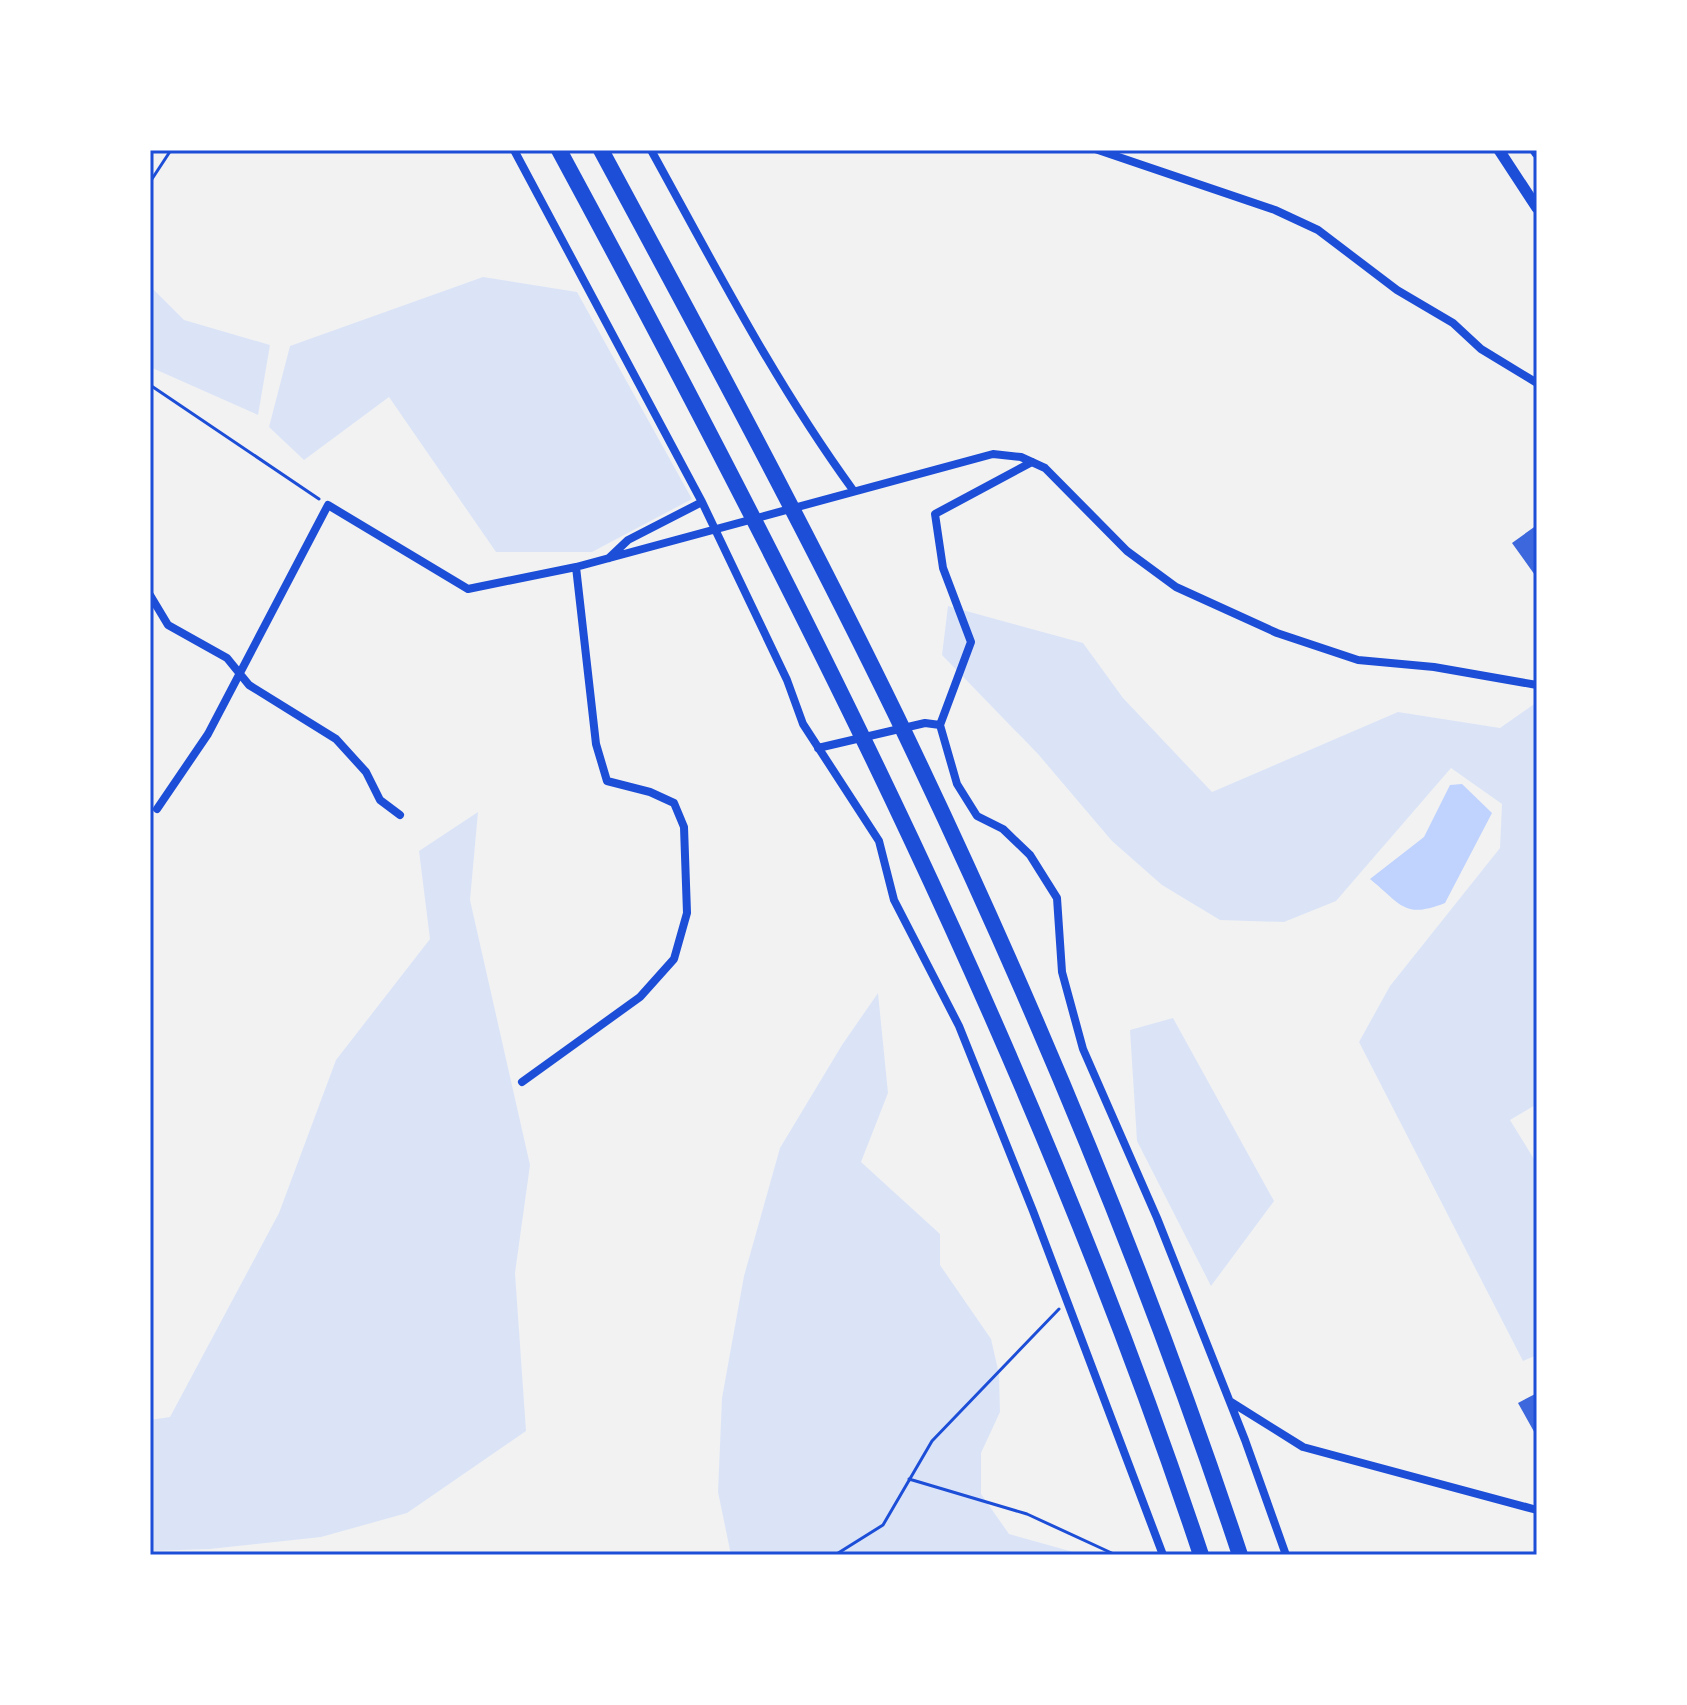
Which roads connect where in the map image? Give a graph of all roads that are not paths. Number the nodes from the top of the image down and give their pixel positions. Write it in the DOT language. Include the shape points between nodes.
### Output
graph roads {
  1 [pos="514,150"];
  2 [pos="559,150"];
  3 [pos="601,150"];
  4 [pos="651,150"];
  5 [pos="1098,150"];
  6 [pos="1499,150"];
  7 [pos="1537,208"];
  8 [pos="1537,383"];
  9 [pos="1032,462"];
  10 [pos="853,490"];
  11 [pos="702,502"];
  12 [pos="608,559"];
  13 [pos="576,567"];
  14 [pos="150,595"];
  15 [pos="239,673"];
  16 [pos="1537,685"];
  17 [pos="940,725"];
  18 [pos="818,748"];
  19 [pos="157,809"];
  20 [pos="400,815"];
  21 [pos="522,1082"];
  22 [pos="1230,1402"];
  23 [pos="1537,1510"];
  24 [pos="1163,1555"];
  25 [pos="1201,1555"];
  26 [pos="1240,1555"];
  27 [pos="1286,1555"];
  1 -- 11 [label="street"];
  2 -- 25 [label="highway" via="696,406 933,884 1068,1197"];
  3 -- 26 [label="highway" via="812,548 971,876 1113,1210"];
  4 -- 10 [label="street" via="756,342"];
  5 -- 8 [label="street" via="1275,210 1318,230 1397,290 1453,323 1481,349"];
  6 -- 7 [label="street"];
  9 -- 10 [label="street" via="993,454"];
  9 -- 16 [label="street" via="1045,468 1127,551 1176,587 1277,633 1358,660"];
  9 -- 17 [label="street" via="935,514 943,568 971,642"];
  10 -- 12 [label="street"];
  11 -- 12 [label="street" via="628,540"];
  11 -- 18 [label="street"];
  12 -- 13 [label="street"];
  13 -- 15 [label="street" via="468,589 328,505"];
  13 -- 21 [label="street" via="596,744 607,781 674,803 684,827 687,913 674,959 640,997"];
  14 -- 15 [label="street" via="168,625 227,658"];
  15 -- 19 [label="street" via="208,734"];
  15 -- 20 [label="street" via="249,685 336,739 366,772 380,800"];
  17 -- 18 [label="street" via="925,723"];
  17 -- 22 [label="street" via="968,807 1003,829 1030,855 1057,898 1062,972 1083,1049"];
  18 -- 24 [label="street" via="879,841 894,900 959,1026"];
  22 -- 23 [label="street" via="1303,1447"];
  22 -- 27 [label="street"];
}
